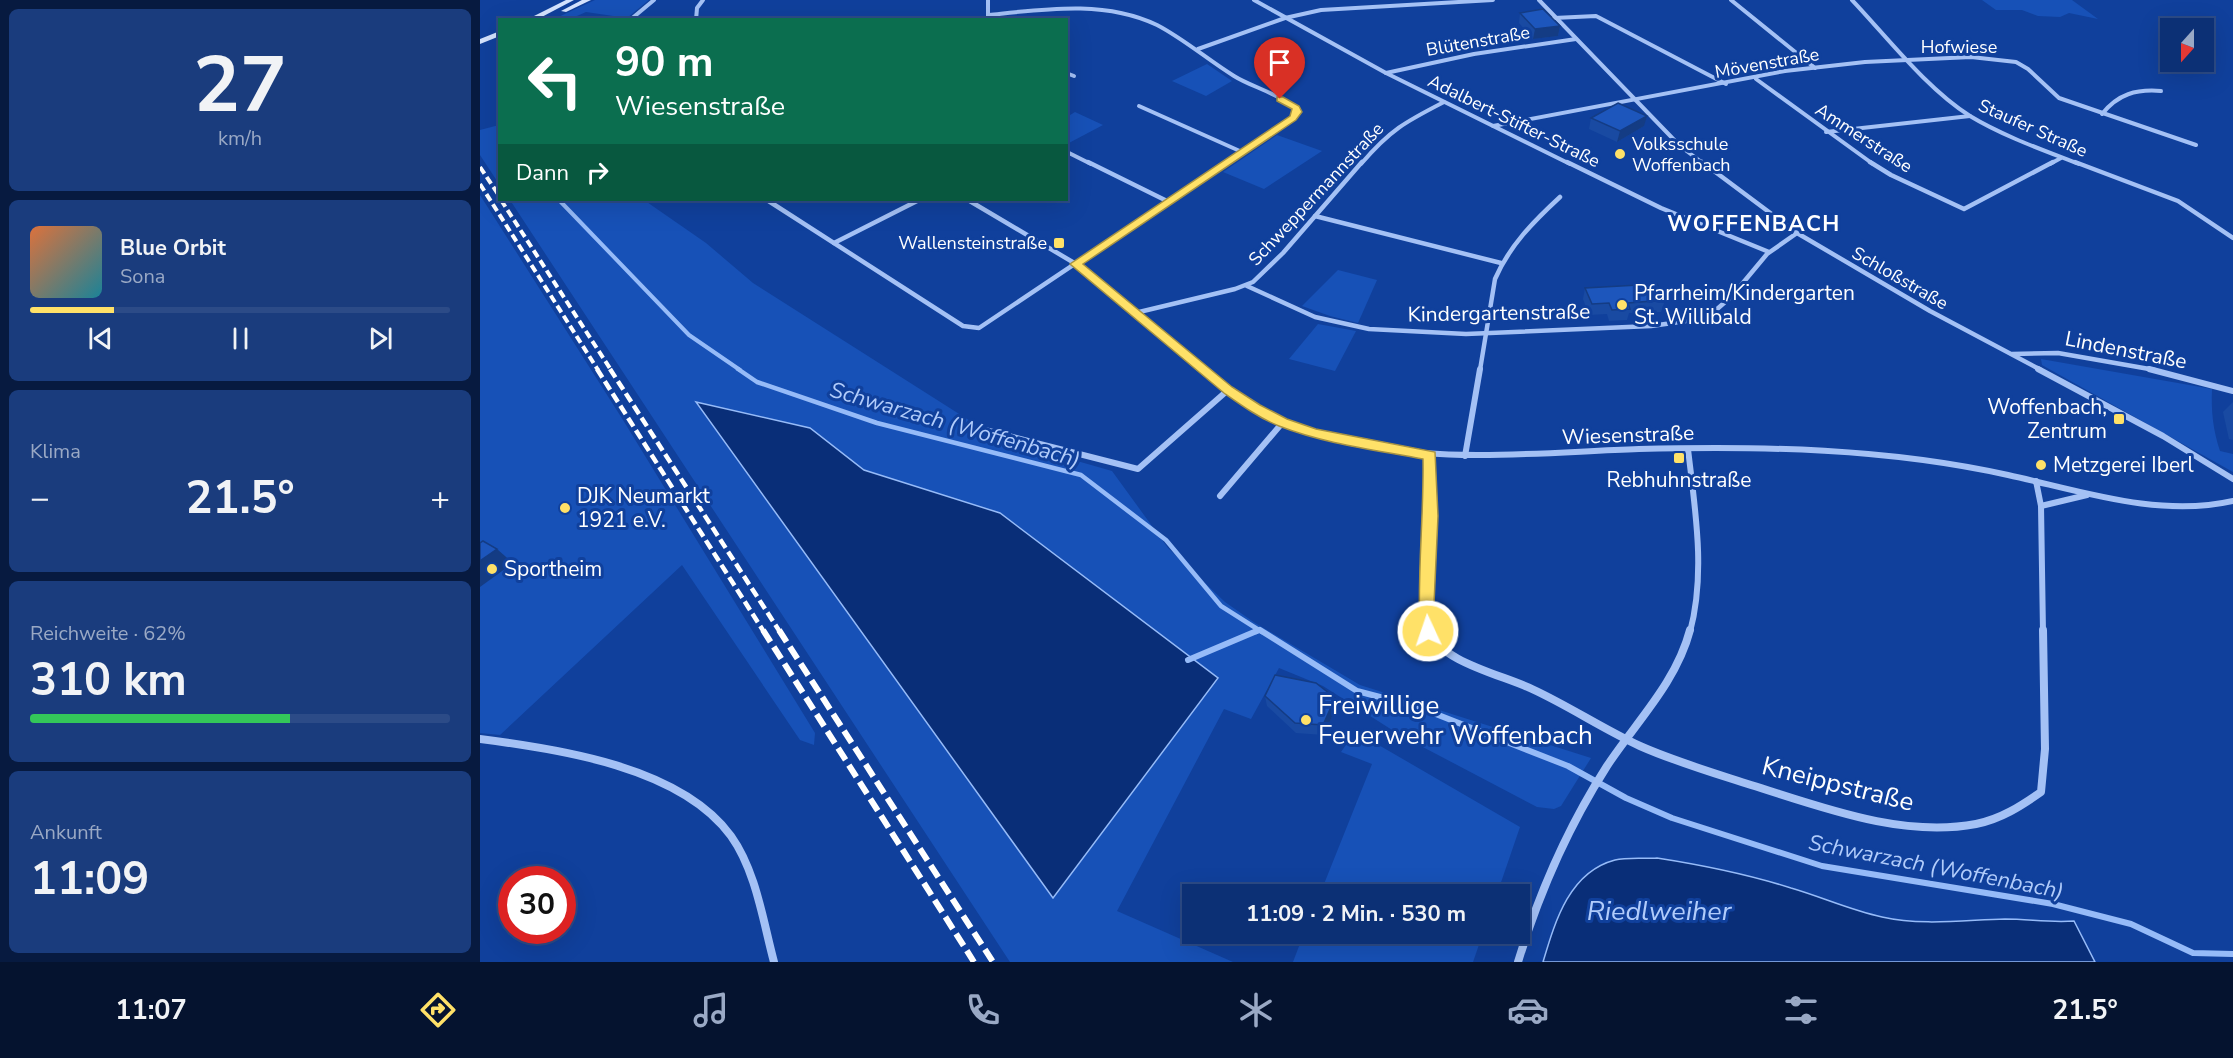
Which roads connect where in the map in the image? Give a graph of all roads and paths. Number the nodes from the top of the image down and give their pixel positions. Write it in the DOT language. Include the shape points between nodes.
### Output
graph roads {
  1 [pos="571,0"];
  2 [pos="588,0"];
  3 [pos="654,0"];
  4 [pos="703,0"];
  5 [pos="988,0"];
  6 [pos="1254,0"];
  7 [pos="1492,0"];
  8 [pos="1539,0"];
  9 [pos="1731,0"];
  10 [pos="1852,0"];
  11 [pos="989,17"];
  12 [pos="533,18"];
  13 [pos="551,18"];
  14 [pos="632,18"];
  15 [pos="696,18"];
  16 [pos="1285,18"];
  17 [pos="1554,18"];
  18 [pos="498,34"];
  19 [pos="1576,39"];
  20 [pos="480,42"];
  21 [pos="498,42"];
  22 [pos="1198,49"];
  23 [pos="480,50"];
  24 [pos="1908,60"];
  25 [pos="1815,68"];
  26 [pos="1386,73"];
  27 [pos="1068,74"];
  28 [pos="1074,76"];
  29 [pos="1756,79"];
  30 [pos="1727,84"];
  31 [pos="2161,91"];
  32 [pos="1632,98"];
  33 [pos="1444,102"];
  34 [pos="1138,106"];
  35 [pos="2102,114"];
  36 [pos="1970,116"];
  37 [pos="1493,126"];
  38 [pos="1826,132"];
  39 [pos="2196,145"];
  40 [pos="1242,152"];
  41 [pos="1069,153"];
  42 [pos="2061,158"];
  43 [pos="1560,197"];
  44 [pos="769,201"];
  45 [pos="917,201"];
  46 [pos="970,201"];
  47 [pos="1169,202"];
  48 [pos="1315,216"];
  49 [pos="1797,233"];
  50 [pos="2233,238"];
  51 [pos="834,243"];
  52 [pos="1769,252"];
  53 [pos="1501,263"];
  54 [pos="1076,264"];
  55 [pos="1247,286"];
  56 [pos="1135,313"];
  57 [pos="1484,332"];
  58 [pos="2011,354"];
  59 [pos="1228,390"];
  60 [pos="2233,391"];
  61 [pos="1283,422"];
  62 [pos="985,430"];
  63 [pos="1688,449"];
  64 [pos="1430,455"];
  65 [pos="1465,456"];
  66 [pos="2233,479"];
  67 [pos="2036,481"];
  68 [pos="2090,494"];
  69 [pos="1220,496"];
  70 [pos="2233,501"];
  71 [pos="2041,506"];
  72 [pos="480,739"];
  73 [pos="1625,739"];
  74 [pos="774,962"];
  75 [pos="1518,962"];
  1 -- 12 [label="main road"];
  2 -- 13 [label="main road"];
  3 -- 14 [label="street"];
  4 -- 15 [label="street"];
  5 -- 11 [label="street"];
  6 -- 16 [label="street, Adalbert-Stifter-Straße"];
  7 -- 16 [label="street" via="1346,7"];
  8 -- 17 [label="street, Schloßstraße"];
  9 -- 25 [label="street"];
  10 -- 24 [label="street, Staufer Straße"];
  11 -- 22 [label="street" via="1074,8 1116,11 1148,21"];
  16 -- 22 [label="street"];
  16 -- 26 [label="street, Adalbert-Stifter-Straße"];
  17 -- 19 [label="street, Schloßstraße"];
  17 -- 30 [label="street" via="1596,16"];
  18 -- 20 [label="main road"];
  19 -- 26 [label="street, Blütenstraße" via="1484,52"];
  19 -- 32 [label="street, Schloßstraße"];
  21 -- 23 [label="main road"];
  22 -- 40 [label="street" via="1234,76 1297,109 1293,118"];
  24 -- 25 [label="street, Mövenstraße"];
  24 -- 35 [label="street, Hofwiese" via="1971,57 2016,62 2059,98"];
  24 -- 36 [label="street, Staufer Straße"];
  25 -- 29 [label="street, Mövenstraße"];
  26 -- 33 [label="street, Adalbert-Stifter-Straße"];
  27 -- 28 [label="street"];
  29 -- 30 [label="street, Mövenstraße"];
  29 -- 38 [label="street, Ammerstraße"];
  30 -- 32 [label="street, Mövenstraße"];
  31 -- 35 [label="street" via="2128,91 2111,101"];
  32 -- 37 [label="street, Mövenstraße"];
  32 -- 49 [label="street, Schloßstraße" via="1708,169"];
  33 -- 37 [label="street, Adalbert-Stifter-Straße"];
  33 -- 48 [label="street, Schweppermannstraße" via="1392,130"];
  34 -- 40 [label="street"];
  35 -- 39 [label="street, Hofwiese"];
  36 -- 38 [label="street"];
  36 -- 42 [label="street, Staufer Straße"];
  37 -- 52 [label="street, Adalbert-Stifter-Straße" via="1661,208"];
  38 -- 42 [label="street, Ammerstraße" via="1891,175 1964,209"];
  40 -- 47 [label="street"];
  41 -- 47 [label="street"];
  42 -- 50 [label="street, Staufer Straße" via="2178,201"];
  43 -- 53 [label="street" via="1518,239"];
  44 -- 51 [label="street"];
  45 -- 51 [label="street"];
  46 -- 54 [label="street"];
  47 -- 54 [label="street"];
  48 -- 53 [label="street"];
  48 -- 55 [label="street, Schweppermannstraße"];
  49 -- 52 [label="street, Kindergartenstraße"];
  49 -- 58 [label="street, Schloßstraße"];
  51 -- 54 [label="street" via="969,328 984,327"];
  52 -- 57 [label="street, Kindergartenstraße" via="1721,305 1691,320 1631,327"];
  53 -- 57 [label="street"];
  54 -- 56 [label="street, Wiesenstraße"];
  55 -- 56 [label="street, Schweppermannstraße"];
  55 -- 57 [label="street, Kindergartenstraße" via="1336,323 1406,332"];
  56 -- 59 [label="street, Wiesenstraße"];
  57 -- 65 [label="street"];
  58 -- 60 [label="street, Lindenstraße" via="2063,354"];
  58 -- 66 [label="street, Schloßstraße" via="2163,436"];
  59 -- 61 [label="street, Wiesenstraße"];
  59 -- 62 [label="street" via="1138,470"];
  61 -- 64 [label="street, Wiesenstraße" via="1354,442"];
  61 -- 69 [label="street"];
  63 -- 65 [label="street, Wiesenstraße"];
  63 -- 67 [label="street, Wiesenstraße" via="1876,453"];
  63 -- 73 [label="street" via="1698,562 1694,621 1671,677"];
  64 -- 65 [label="street, Wiesenstraße"];
  64 -- 73 [label="street, Kneippstraße" via="1426,604 1432,642 1450,654 1532,688"];
  67 -- 68 [label="street, Wiesenstraße"];
  67 -- 71 [label="street, Kneippstraße"];
  68 -- 70 [label="street, Wiesenstraße" via="2186,505"];
  68 -- 71 [label="street"];
  71 -- 73 [label="street, Kneippstraße" via="2045,771 2041,792 2023,808 1967,825 1897,825 1744,782"];
  72 -- 74 [label="street" via="575,756 634,772 702,807 719,822 740,852"];
  73 -- 75 [label="street" via="1551,872"];
}
